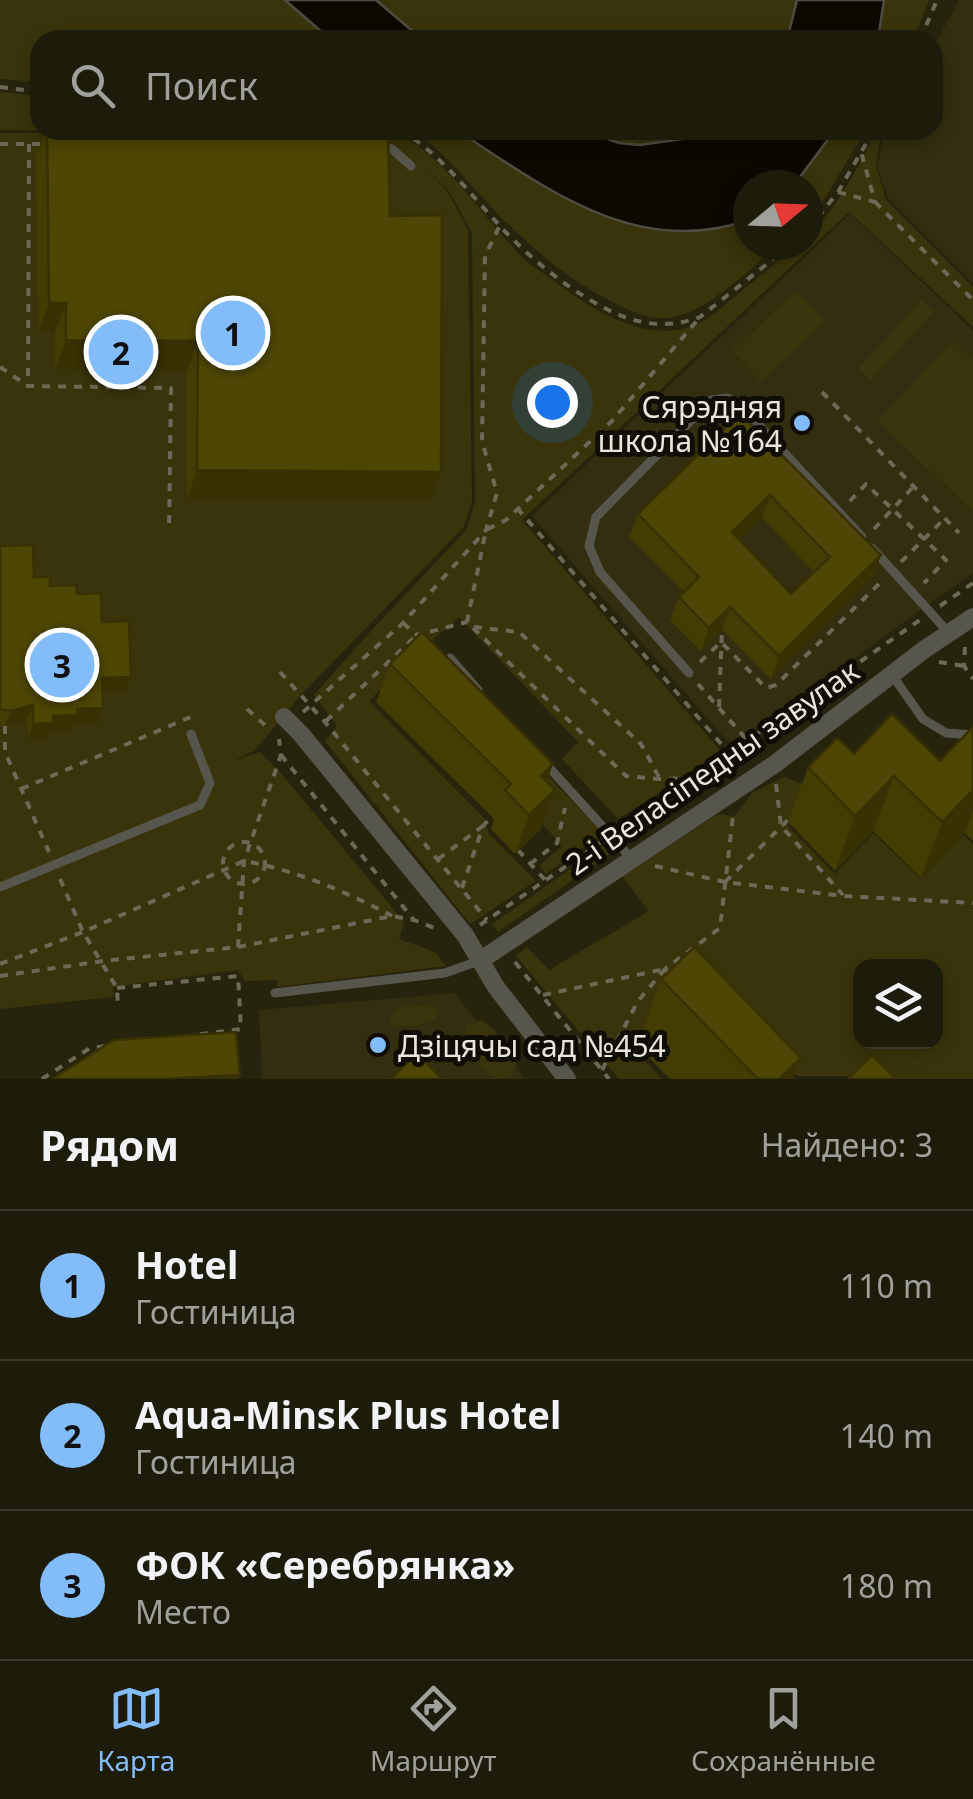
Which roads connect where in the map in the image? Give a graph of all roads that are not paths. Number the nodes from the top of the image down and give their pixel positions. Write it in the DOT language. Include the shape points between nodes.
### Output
graph roads {
  1 [pos="364,144"];
  2 [pos="411,166"];
  3 [pos="973,617"];
  4 [pos="957,637"];
  5 [pos="450,658"];
  6 [pos="689,673"];
  7 [pos="892,675"];
  8 [pos="486,698"];
  9 [pos="278,723"];
  10 [pos="191,734"];
  11 [pos="973,735"];
  12 [pos="534,751"];
  13 [pos="632,858"];
  14 [pos="0,888"];
  15 [pos="481,960"];
  16 [pos="275,993"];
  17 [pos="567,1079"];
  1 -- 2 [label="lane" via="392,149"];
  3 -- 4 [label="street, 2-і Веласіпедны завулак"];
  4 -- 6 [label="lane" via="742,406 728,398 711,400 596,517 589,546 600,572"];
  4 -- 7 [label="street, 2-і Веласіпедны завулак"];
  5 -- 8 [label="lane"];
  7 -- 11 [label="lane" via="923,718 946,733"];
  7 -- 13 [label="street, 2-і Веласіпедны завулак" via="775,764"];
  9 -- 15 [label="street" via="302,734"];
  10 -- 14 [label="lane" via="210,783 200,805"];
  12 -- 13 [label="lane"];
  13 -- 15 [label="street, 2-і Веласіпедны завулак"];
  15 -- 16 [label="lane" via="445,974"];
  15 -- 17 [label="street"];
}
